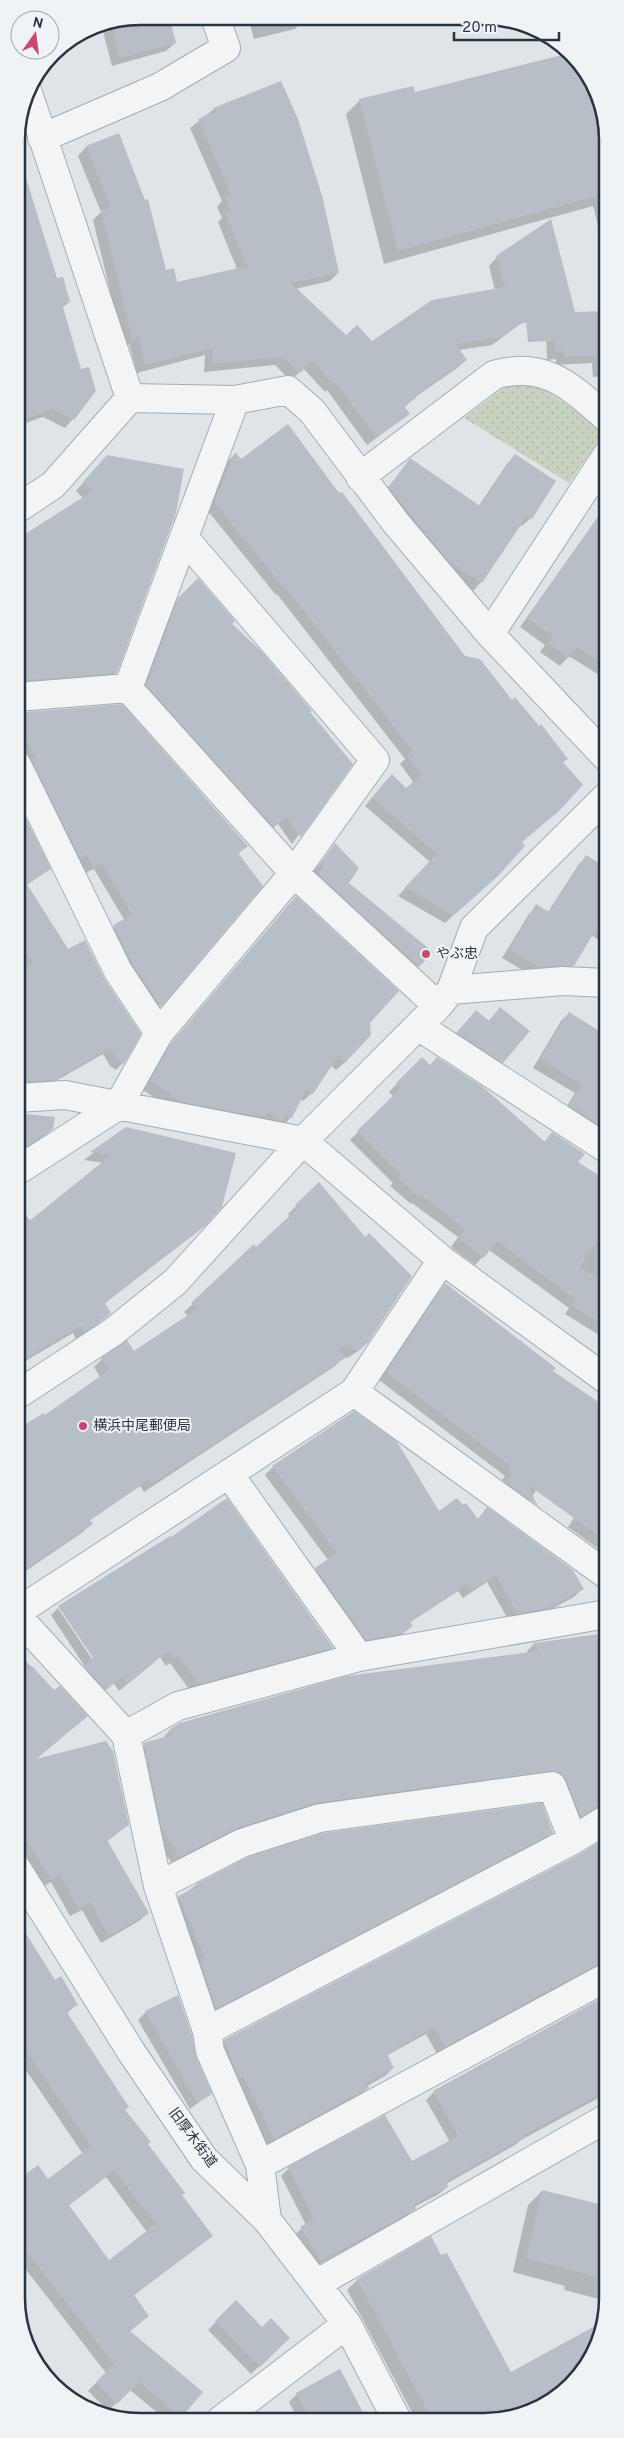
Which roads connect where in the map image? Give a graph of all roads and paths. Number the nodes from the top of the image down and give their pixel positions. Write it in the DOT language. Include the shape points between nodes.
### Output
graph roads {
  1 [pos="218,25"];
  2 [pos="31,104"];
  3 [pos="42,138"];
  4 [pos="130,398"];
  5 [pos="235,400"];
  6 [pos="599,411"];
  7 [pos="599,467"];
  8 [pos="360,477"];
  9 [pos="25,504"];
  10 [pos="185,539"];
  11 [pos="490,634"];
  12 [pos="128,688"];
  13 [pos="25,696"];
  14 [pos="599,750"];
  15 [pos="25,781"];
  16 [pos="599,804"];
  17 [pos="294,872"];
  18 [pos="599,983"];
  19 [pos="444,998"];
  20 [pos="418,1026"];
  21 [pos="159,1033"];
  22 [pos="25,1098"];
  23 [pos="118,1106"];
  24 [pos="303,1141"];
  25 [pos="599,1144"];
  26 [pos="25,1166"];
  27 [pos="442,1260"];
  28 [pos="599,1374"];
  29 [pos="25,1390"];
  30 [pos="354,1392"];
  31 [pos="229,1474"];
  32 [pos="599,1569"];
  33 [pos="25,1609"];
  34 [pos="599,1615"];
  35 [pos="25,1623"];
  36 [pos="359,1657"];
  37 [pos="126,1735"];
  38 [pos="599,1824"];
  39 [pos="573,1840"];
  40 [pos="25,1882"];
  41 [pos="158,1886"];
  42 [pos="599,1981"];
  43 [pos="207,2031"];
  44 [pos="599,2123"];
  45 [pos="260,2165"];
  46 [pos="267,2220"];
  47 [pos="316,2284"];
  48 [pos="347,2324"];
  49 [pos="229,2413"];
  50 [pos="393,2413"];
  1 -- 3 [label="street" via="226,48 160,87"];
  2 -- 3 [label="street"];
  3 -- 4 [label="street"];
  4 -- 5 [label="street"];
  4 -- 9 [label="street" via="53,485"];
  5 -- 8 [label="street" via="288,390 312,411"];
  5 -- 10 [label="street"];
  6 -- 8 [label="street" via="570,386 539,372 513,369 494,375"];
  7 -- 11 [label="street"];
  8 -- 11 [label="street"];
  10 -- 12 [label="street"];
  10 -- 17 [label="street" via="375,760"];
  11 -- 14 [label="street"];
  12 -- 13 [label="street"];
  12 -- 17 [label="street"];
  15 -- 21 [label="street" via="118,971"];
  16 -- 19 [label="street" via="474,928"];
  17 -- 19 [label="street"];
  17 -- 21 [label="street"];
  18 -- 19 [label="street" via="563,981"];
  19 -- 20 [label="street"];
  20 -- 24 [label="street"];
  20 -- 25 [label="street"];
  21 -- 23 [label="street"];
  22 -- 23 [label="street" via="65,1095"];
  23 -- 24 [label="street"];
  23 -- 26 [label="street"];
  24 -- 27 [label="street"];
  24 -- 29 [label="street" via="175,1282 113,1332"];
  27 -- 28 [label="street"];
  27 -- 30 [label="street"];
  30 -- 31 [label="street"];
  30 -- 32 [label="street"];
  31 -- 33 [label="street"];
  31 -- 36 [label="street"];
  34 -- 36 [label="street"];
  35 -- 37 [label="street"];
  36 -- 37 [label="street" via="178,1706"];
  37 -- 41 [label="street"];
  38 -- 39 [label="street"];
  39 -- 41 [label="street" via="552,1786 320,1818 242,1844"];
  39 -- 43 [label="street"];
  40 -- 46 [label="street, 旧厚木街道" via="132,2053 204,2159"];
  41 -- 43 [label="street"];
  42 -- 45 [label="street"];
  43 -- 45 [label="street" via="210,2051"];
  44 -- 47 [label="street"];
  45 -- 46 [label="street"];
  46 -- 47 [label="street, 旧厚木街道"];
  47 -- 48 [label="street, 旧厚木街道"];
  48 -- 49 [label="street"];
  48 -- 50 [label="street, 旧厚木街道"];
}
